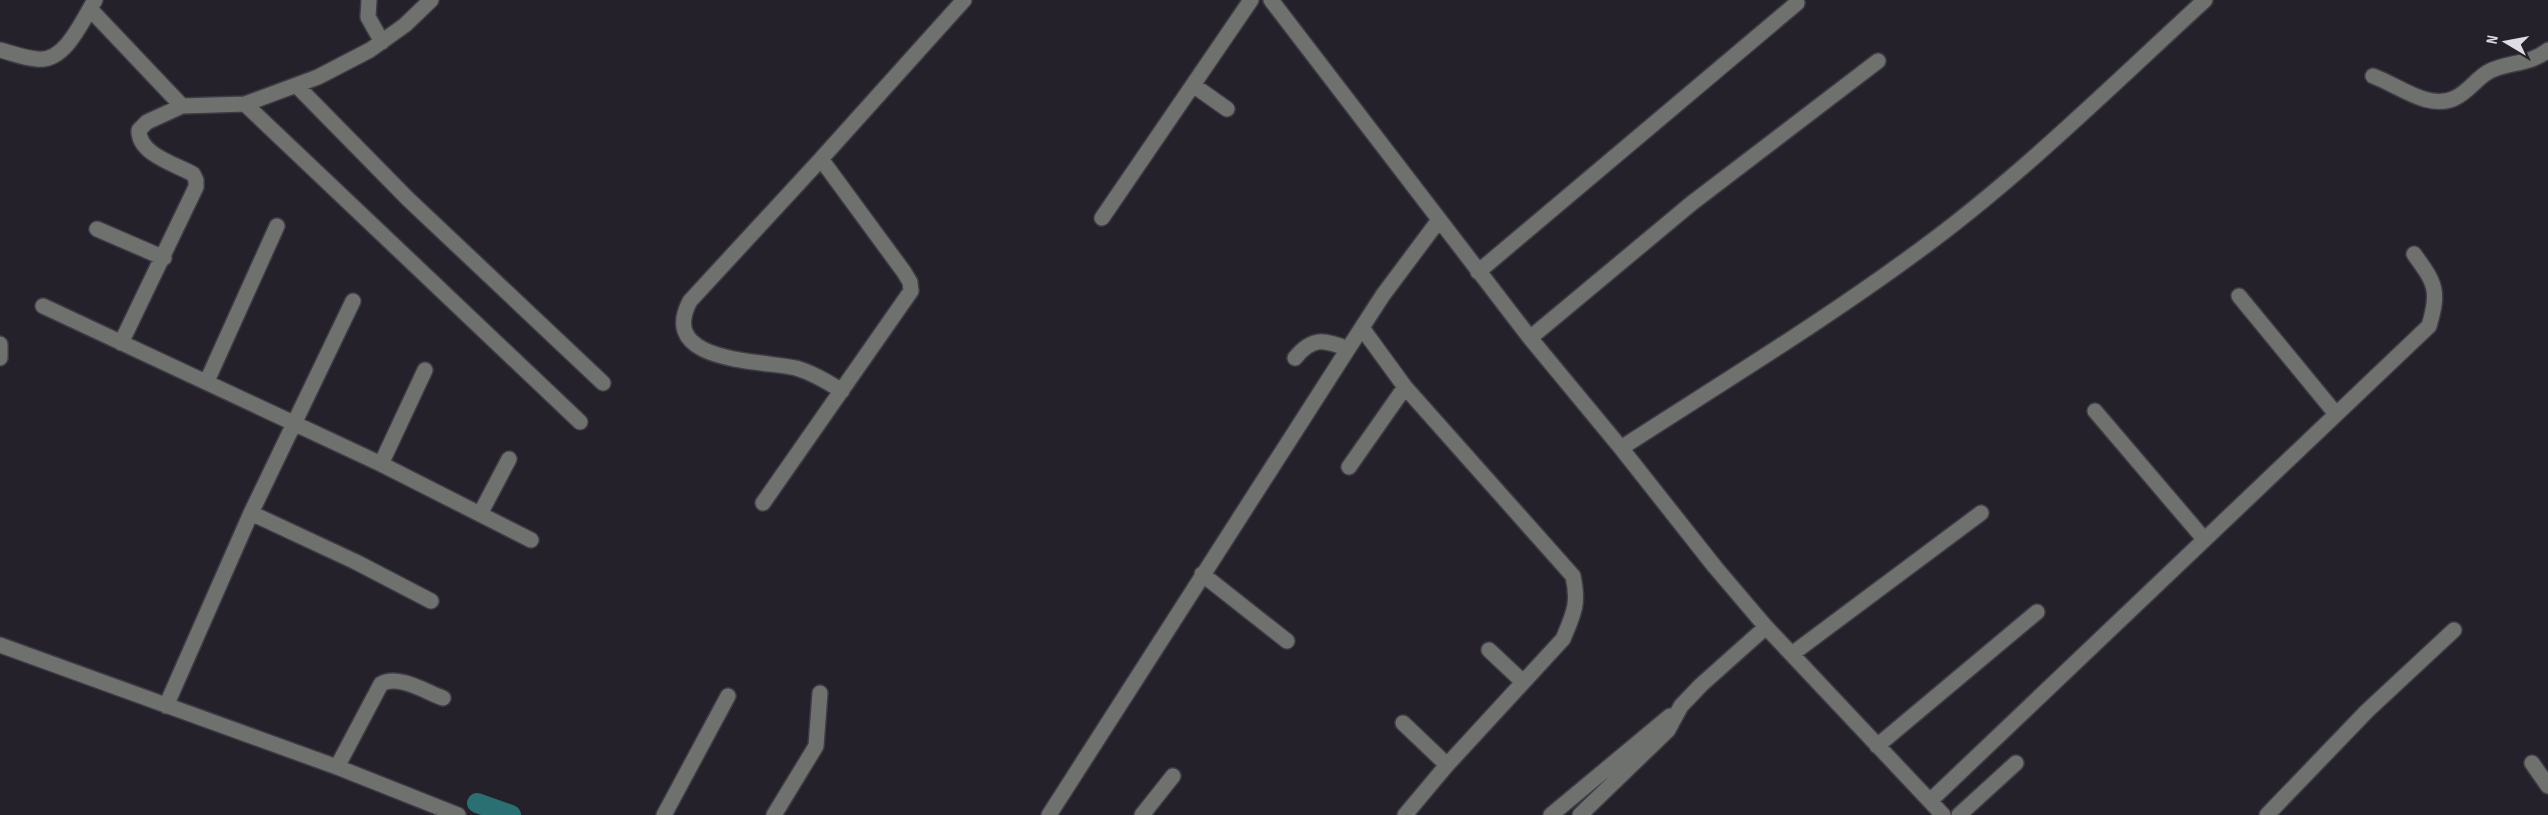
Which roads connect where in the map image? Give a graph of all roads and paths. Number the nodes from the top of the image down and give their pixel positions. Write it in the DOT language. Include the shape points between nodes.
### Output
graph roads {
  1 [pos="369,0"];
  2 [pos="431,0"];
  3 [pos="964,0"];
  4 [pos="1251,0"];
  5 [pos="1271,0"];
  6 [pos="2205,0"];
  7 [pos="1797,3"];
  8 [pos="93,5"];
  9 [pos="382,42"];
  10 [pos="0,50"];
  11 [pos="2548,50"];
  12 [pos="1878,61"];
  13 [pos="2373,76"];
  14 [pos="296,85"];
  15 [pos="1193,86"];
  16 [pos="245,104"];
  17 [pos="182,106"];
  18 [pos="1227,109"];
  19 [pos="821,159"];
  20 [pos="1102,218"];
  21 [pos="1439,220"];
  22 [pos="277,226"];
  23 [pos="97,229"];
  24 [pos="2414,254"];
  25 [pos="164,258"];
  26 [pos="1478,272"];
  27 [pos="2239,296"];
  28 [pos="353,301"];
  29 [pos="43,306"];
  30 [pos="1362,328"];
  31 [pos="1530,338"];
  32 [pos="121,343"];
  33 [pos="0,345"];
  34 [pos="1347,349"];
  35 [pos="0,358"];
  36 [pos="1295,358"];
  37 [pos="425,370"];
  38 [pos="207,381"];
  39 [pos="603,383"];
  40 [pos="1405,387"];
  41 [pos="842,391"];
  42 [pos="2095,411"];
  43 [pos="2336,414"];
  44 [pos="580,422"];
  45 [pos="294,424"];
  46 [pos="1621,448"];
  47 [pos="509,459"];
  48 [pos="381,464"];
  49 [pos="1349,468"];
  50 [pos="763,503"];
  51 [pos="251,513"];
  52 [pos="1981,513"];
  53 [pos="480,514"];
  54 [pos="2204,539"];
  55 [pos="531,540"];
  56 [pos="1202,574"];
  57 [pos="431,602"];
  58 [pos="2037,612"];
  59 [pos="1766,627"];
  60 [pos="2454,630"];
  61 [pos="1287,640"];
  62 [pos="0,645"];
  63 [pos="1489,650"];
  64 [pos="1792,654"];
  65 [pos="1523,682"];
  66 [pos="820,693"];
  67 [pos="728,696"];
  68 [pos="443,698"];
  69 [pos="166,706"];
  70 [pos="1681,706"];
  71 [pos="1403,723"];
  72 [pos="1877,746"];
  73 [pos="2532,763"];
  74 [pos="2016,764"];
  75 [pos="1447,765"];
  76 [pos="337,768"];
  77 [pos="1173,776"];
  78 [pos="2548,786"];
  79 [pos="1937,811"];
  80 [pos="458,815"];
  81 [pos="664,815"];
  82 [pos="774,815"];
  83 [pos="1048,815"];
  84 [pos="1142,815"];
  85 [pos="1405,815"];
  86 [pos="1551,815"];
  87 [pos="1580,815"];
  88 [pos="1959,815"];
  89 [pos="2267,815"];
  1 -- 9 [label="street" via="368,17"];
  2 -- 9 [label="street"];
  3 -- 19 [label="street"];
  4 -- 15 [label="street"];
  5 -- 21 [label="street"];
  6 -- 46 [label="street" via="2023,167 1919,251"];
  7 -- 26 [label="street"];
  8 -- 10 [label="street" via="61,53 49,59 37,60"];
  8 -- 17 [label="street"];
  9 -- 14 [label="street"];
  11 -- 13 [label="street" via="2529,62 2487,72 2473,87 2454,99 2438,103"];
  12 -- 31 [label="street" via="1692,202"];
  14 -- 16 [label="street"];
  14 -- 39 [label="street" via="408,199"];
  15 -- 18 [label="street"];
  15 -- 20 [label="street"];
  16 -- 17 [label="street"];
  16 -- 44 [label="street"];
  17 -- 25 [label="street" via="147,122 139,130 139,138 149,152 193,174 196,180"];
  19 -- 41 [label="street" via="904,272 911,291"];
  19 -- 41 [label="street" via="690,301 683,314 683,326 688,339 698,348 797,369"];
  21 -- 26 [label="street"];
  21 -- 30 [label="street"];
  22 -- 38 [label="street"];
  23 -- 25 [label="street"];
  24 -- 43 [label="street" via="2436,293 2429,326"];
  25 -- 32 [label="street"];
  26 -- 31 [label="street"];
  27 -- 43 [label="street"];
  28 -- 45 [label="street"];
  29 -- 32 [label="street"];
  30 -- 34 [label="street"];
  30 -- 40 [label="street"];
  31 -- 46 [label="street"];
  32 -- 38 [label="street"];
  33 -- 35 [label="street"];
  34 -- 36 [label="street" via="1318,341 1304,346"];
  34 -- 56 [label="street"];
  37 -- 48 [label="street"];
  38 -- 45 [label="street"];
  40 -- 49 [label="street"];
  40 -- 65 [label="street" via="1573,576 1578,596 1563,639"];
  41 -- 50 [label="street"];
  42 -- 54 [label="street"];
  43 -- 54 [label="street"];
  45 -- 48 [label="street"];
  45 -- 51 [label="street"];
  46 -- 59 [label="street"];
  47 -- 53 [label="street"];
  48 -- 53 [label="street"];
  51 -- 57 [label="street"];
  51 -- 69 [label="street"];
  52 -- 64 [label="street"];
  53 -- 55 [label="street"];
  54 -- 79 [label="street"];
  56 -- 61 [label="street"];
  56 -- 83 [label="street"];
  58 -- 72 [label="street"];
  59 -- 64 [label="street"];
  59 -- 70 [label="street"];
  60 -- 89 [label="street" via="2367,711"];
  62 -- 69 [label="street"];
  63 -- 65 [label="street"];
  64 -- 72 [label="street"];
  65 -- 75 [label="street"];
  66 -- 82 [label="street" via="816,746"];
  67 -- 81 [label="street"];
  68 -- 76 [label="street" via="398,681 381,684"];
  69 -- 76 [label="street"];
  70 -- 86 [label="street"];
  70 -- 87 [label="street" via="1668,730"];
  71 -- 75 [label="street"];
  72 -- 79 [label="street"];
  73 -- 78 [label="street"];
  74 -- 88 [label="street"];
  75 -- 85 [label="street"];
  76 -- 80 [label="street"];
  77 -- 84 [label="street"];
}
